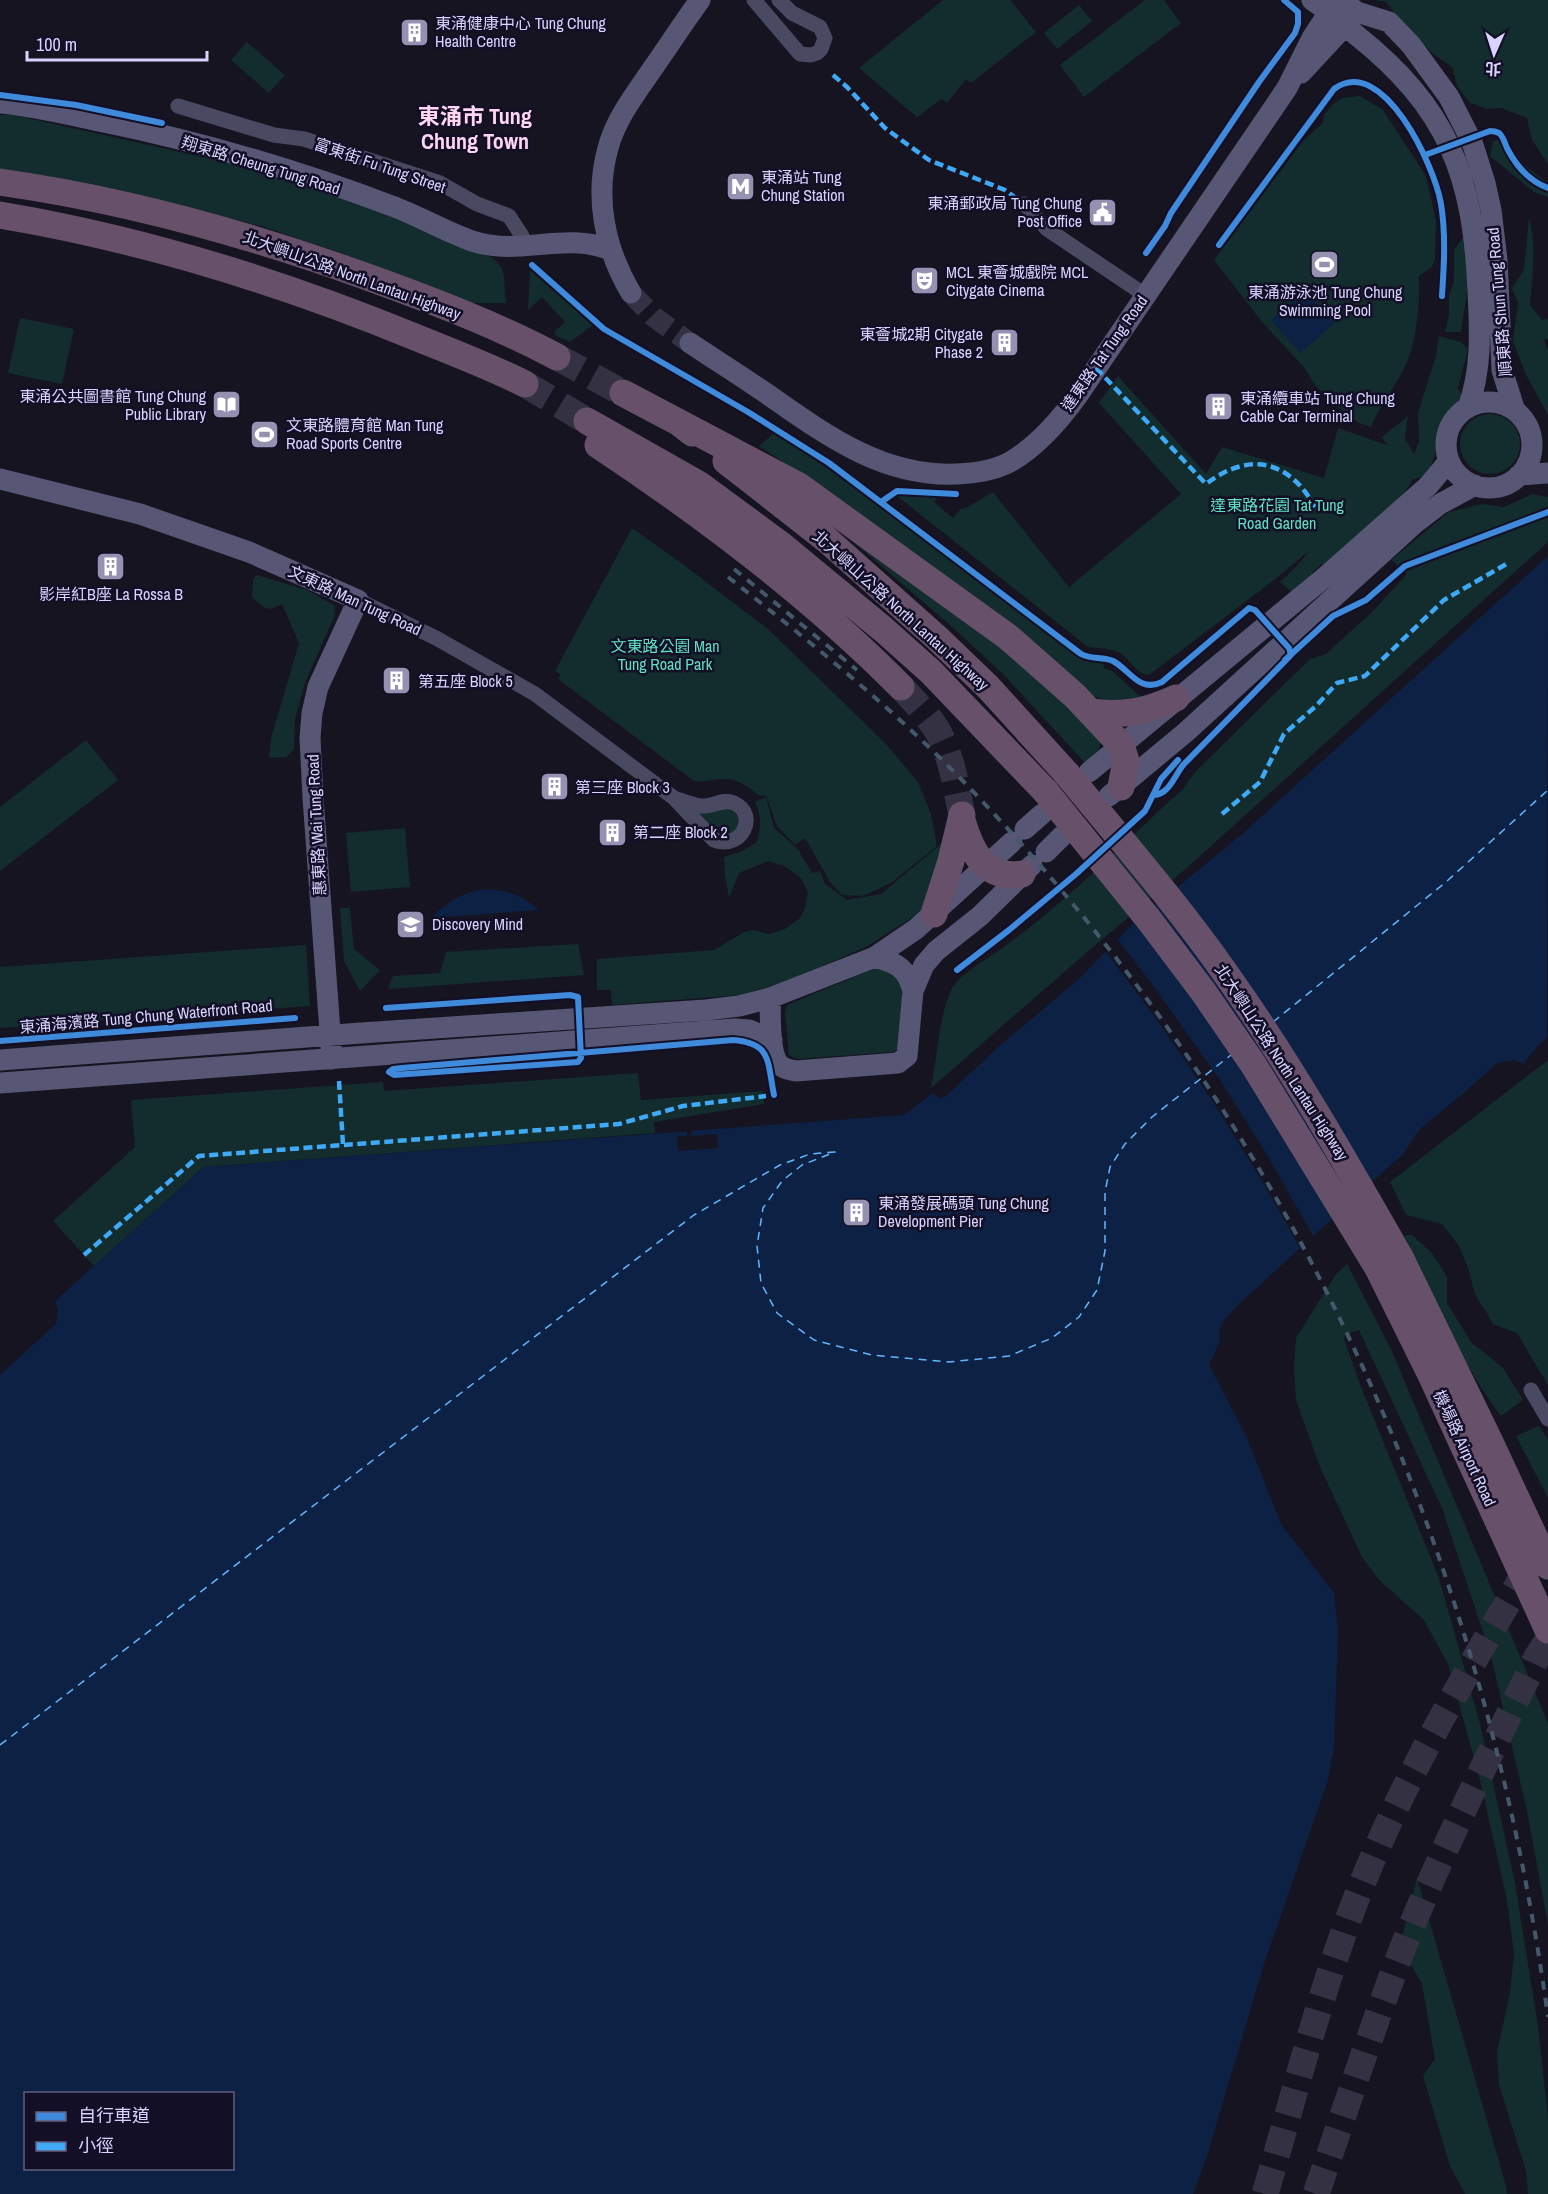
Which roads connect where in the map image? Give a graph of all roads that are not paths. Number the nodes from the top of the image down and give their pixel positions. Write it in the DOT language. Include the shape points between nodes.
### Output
graph roads {
  1 [pos="700,0"];
  2 [pos="754,0"];
  3 [pos="779,0"];
  4 [pos="1337,8"];
  5 [pos="0,103"];
  6 [pos="178,106"];
  7 [pos="0,182"];
  8 [pos="1024,204"];
  9 [pos="603,205"];
  10 [pos="0,215"];
  11 [pos="551,243"];
  12 [pos="516,248"];
  13 [pos="611,250"];
  14 [pos="632,293"];
  15 [pos="1145,295"];
  16 [pos="690,343"];
  17 [pos="557,357"];
  18 [pos="520,387"];
  19 [pos="623,393"];
  20 [pos="1468,408"];
  21 [pos="1515,411"];
  22 [pos="678,422"];
  23 [pos="1529,429"];
  24 [pos="1548,447"];
  25 [pos="1449,461"];
  26 [pos="1548,473"];
  27 [pos="1520,475"];
  28 [pos="0,479"];
  29 [pos="1475,485"];
  30 [pos="358,600"];
  31 [pos="901,687"];
  32 [pos="1176,698"];
  33 [pos="1090,712"];
  34 [pos="1121,745"];
  35 [pos="1078,773"];
  36 [pos="1115,791"];
  37 [pos="674,798"];
  38 [pos="1044,803"];
  39 [pos="1062,836"];
  40 [pos="1033,863"];
  41 [pos="986,866"];
  42 [pos="934,914"];
  43 [pos="874,957"];
  44 [pos="913,991"];
  45 [pos="770,998"];
  46 [pos="330,1035"];
  47 [pos="772,1040"];
  48 [pos="332,1059"];
  49 [pos="0,1060"];
  50 [pos="0,1083"];
  51 [pos="1389,1262"];
  52 [pos="1531,1390"];
  53 [pos="1548,1419"];
  54 [pos="1548,1566"];
  55 [pos="1548,1630"];
  1 -- 9 [label="main road" via="630,102 612,136 603,174"];
  2 -- 3 [label="street" via="795,50 805,55 817,53 825,38 821,28 792,14"];
  4 -- 15 [label="main road, 達東路 Tat Tung Road"];
  4 -- 20 [label="main road, 順東路 Shun Tung Road" via="1418,94 1443,132 1462,179 1475,241 1479,309 1479,365"];
  4 -- 21 [label="main road, 順東路 Shun Tung Road" via="1389,22 1412,45 1449,97 1472,142 1491,210 1502,370"];
  5 -- 12 [label="main road, 翔東路 Cheung Tung Road" via="140,129 246,157 393,206 471,241"];
  6 -- 12 [label="street, 富東街 Fu Tung Street" via="274,135 304,139 440,183 509,216 522,236"];
  7 -- 17 [label="highway, 北大嶼山公路 North Lantau Highway" via="144,209 243,235 400,289 512,333"];
  8 -- 15 [label="street" via="1047,229"];
  9 -- 11 [label="main road" via="587,231"];
  9 -- 13 [label="main road"];
  10 -- 18 [label="highway, 北大嶼山公路 North Lantau Highway" via="139,244 321,299 461,356"];
  11 -- 12 [label="main road"];
  11 -- 13 [label="main road" via="591,243"];
  13 -- 14 [label="main road"];
  15 -- 16 [label="main road, 達東路 Tat Tung Road" via="1071,405 1041,438 1009,462 986,471 913,472 862,455"];
  19 -- 22 [label="highway, 北大嶼山公路 North Lantau Highway"];
  20 -- 21 [label="main road" via="1492,402"];
  20 -- 25 [label="main road" via="1456,417 1449,431"];
  21 -- 23 [label="main road"];
  22 -- 33 [label="highway" via="812,495 1008,637"];
  22 -- 35 [label="highway, 北大嶼山公路 North Lantau Highway" via="827,540 937,638"];
  23 -- 24 [label="main road"];
  23 -- 27 [label="main road" via="1530,458"];
  25 -- 29 [label="main road" via="1460,476"];
  25 -- 32 [label="main road" via="1428,486 1325,577"];
  26 -- 27 [label="main road"];
  27 -- 29 [label="main road" via="1501,486"];
  28 -- 30 [label="main road, 文東路 Man Tung Road" via="140,514 249,552"];
  29 -- 36 [label="main road" via="1414,524 1186,732"];
  30 -- 37 [label="street, 文東路 Man Tung Road" via="472,657 535,694"];
  30 -- 46 [label="main road, 惠東路 Wai Tung Road" via="318,687 310,738"];
  31 -- 38 [label="highway, 北大嶼山公路 North Lantau Highway" via="784,584 581,425 700,485 773,538 931,672"];
  32 -- 33 [label="highway" via="1128,714"];
  32 -- 34 [label="main road"];
  33 -- 34 [label="highway"];
  34 -- 35 [label="main road"];
  34 -- 36 [label="highway" via="1126,760"];
  35 -- 51 [label="highway, 北大嶼山公路 North Lantau Highway, bridge" via="1278,1050 1336,1144"];
  38 -- 41 [label="main road, 東涌海濱路 Tung Chung Waterfront Road" via="1019,835"];
  38 -- 51 [label="highway, 北大嶼山公路 North Lantau Highway, bridge" via="1149,921 1202,990 1253,1064 1311,1161"];
  39 -- 40 [label="main road"];
  40 -- 41 [label="highway" via="1004,874"];
  40 -- 44 [label="main road" via="980,916 929,957"];
  41 -- 42 [label="main road, 東涌海濱路 Tung Chung Waterfront Road"];
  41 -- 42 [label="highway" via="971,848 962,818"];
  42 -- 43 [label="main road, 東涌海濱路 Tung Chung Waterfront Road"];
  43 -- 44 [label="main road" via="901,968 909,976"];
  43 -- 45 [label="main road, 東涌海濱路 Tung Chung Waterfront Road"];
  44 -- 47 [label="main road" via="907,1056 898,1063 789,1070 777,1062"];
  45 -- 46 [label="main road, 東涌海濱路 Tung Chung Waterfront Road" via="706,1010"];
  45 -- 47 [label="main road"];
  46 -- 48 [label="main road, 惠東路 Wai Tung Road"];
  46 -- 49 [label="main road, 東涌海濱路 Tung Chung Waterfront Road"];
  47 -- 48 [label="main road" via="749,1030 735,1029"];
  48 -- 50 [label="main road"];
  51 -- 54 [label="highway, 機場路 Airport Road"];
  51 -- 55 [label="highway, 機場路 Airport Road" via="1432,1377"];
  52 -- 53 [label="street"];
}
